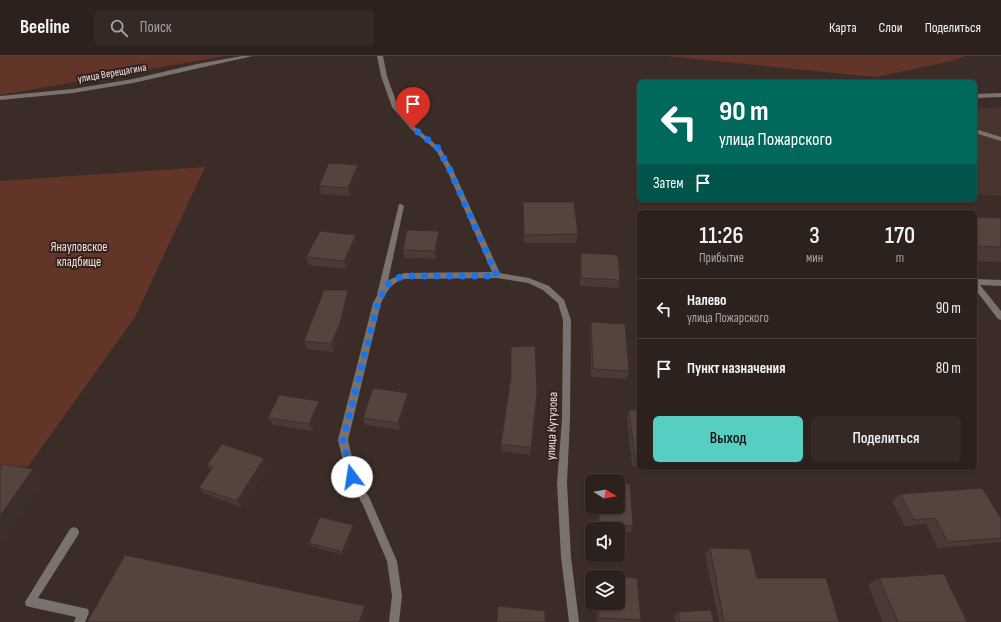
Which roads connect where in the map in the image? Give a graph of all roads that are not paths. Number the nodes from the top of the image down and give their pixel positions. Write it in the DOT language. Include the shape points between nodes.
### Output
graph roads {
  1 [pos="250,56"];
  2 [pos="380,56"];
  3 [pos="1001,95"];
  4 [pos="977,96"];
  5 [pos="0,98"];
  6 [pos="977,131"];
  7 [pos="1001,139"];
  8 [pos="401,206"];
  9 [pos="497,276"];
  10 [pos="977,283"];
  11 [pos="1001,283"];
  12 [pos="977,286"];
  13 [pos="381,296"];
  14 [pos="1001,317"];
  15 [pos="74,532"];
  16 [pos="78,622"];
  17 [pos="394,622"];
  18 [pos="574,622"];
  1 -- 5 [label="street, улица Верещагина" via="73,91"];
  2 -- 9 [label="street" via="395,107 413,128 438,148"];
  3 -- 4 [label="street"];
  6 -- 7 [label="street"];
  8 -- 13 [label="street"];
  9 -- 13 [label="street, улица Кутузова" via="404,276 392,280"];
  9 -- 18 [label="street, улица Кутузова" via="529,281 546,288 561,302 567,320 566,420 562,483 566,557"];
  10 -- 11 [label="street"];
  12 -- 14 [label="street"];
  13 -- 17 [label="street" via="343,440 352,477 367,502 392,561 397,596"];
  15 -- 16 [label="street" via="30,602 84,613"];
}
